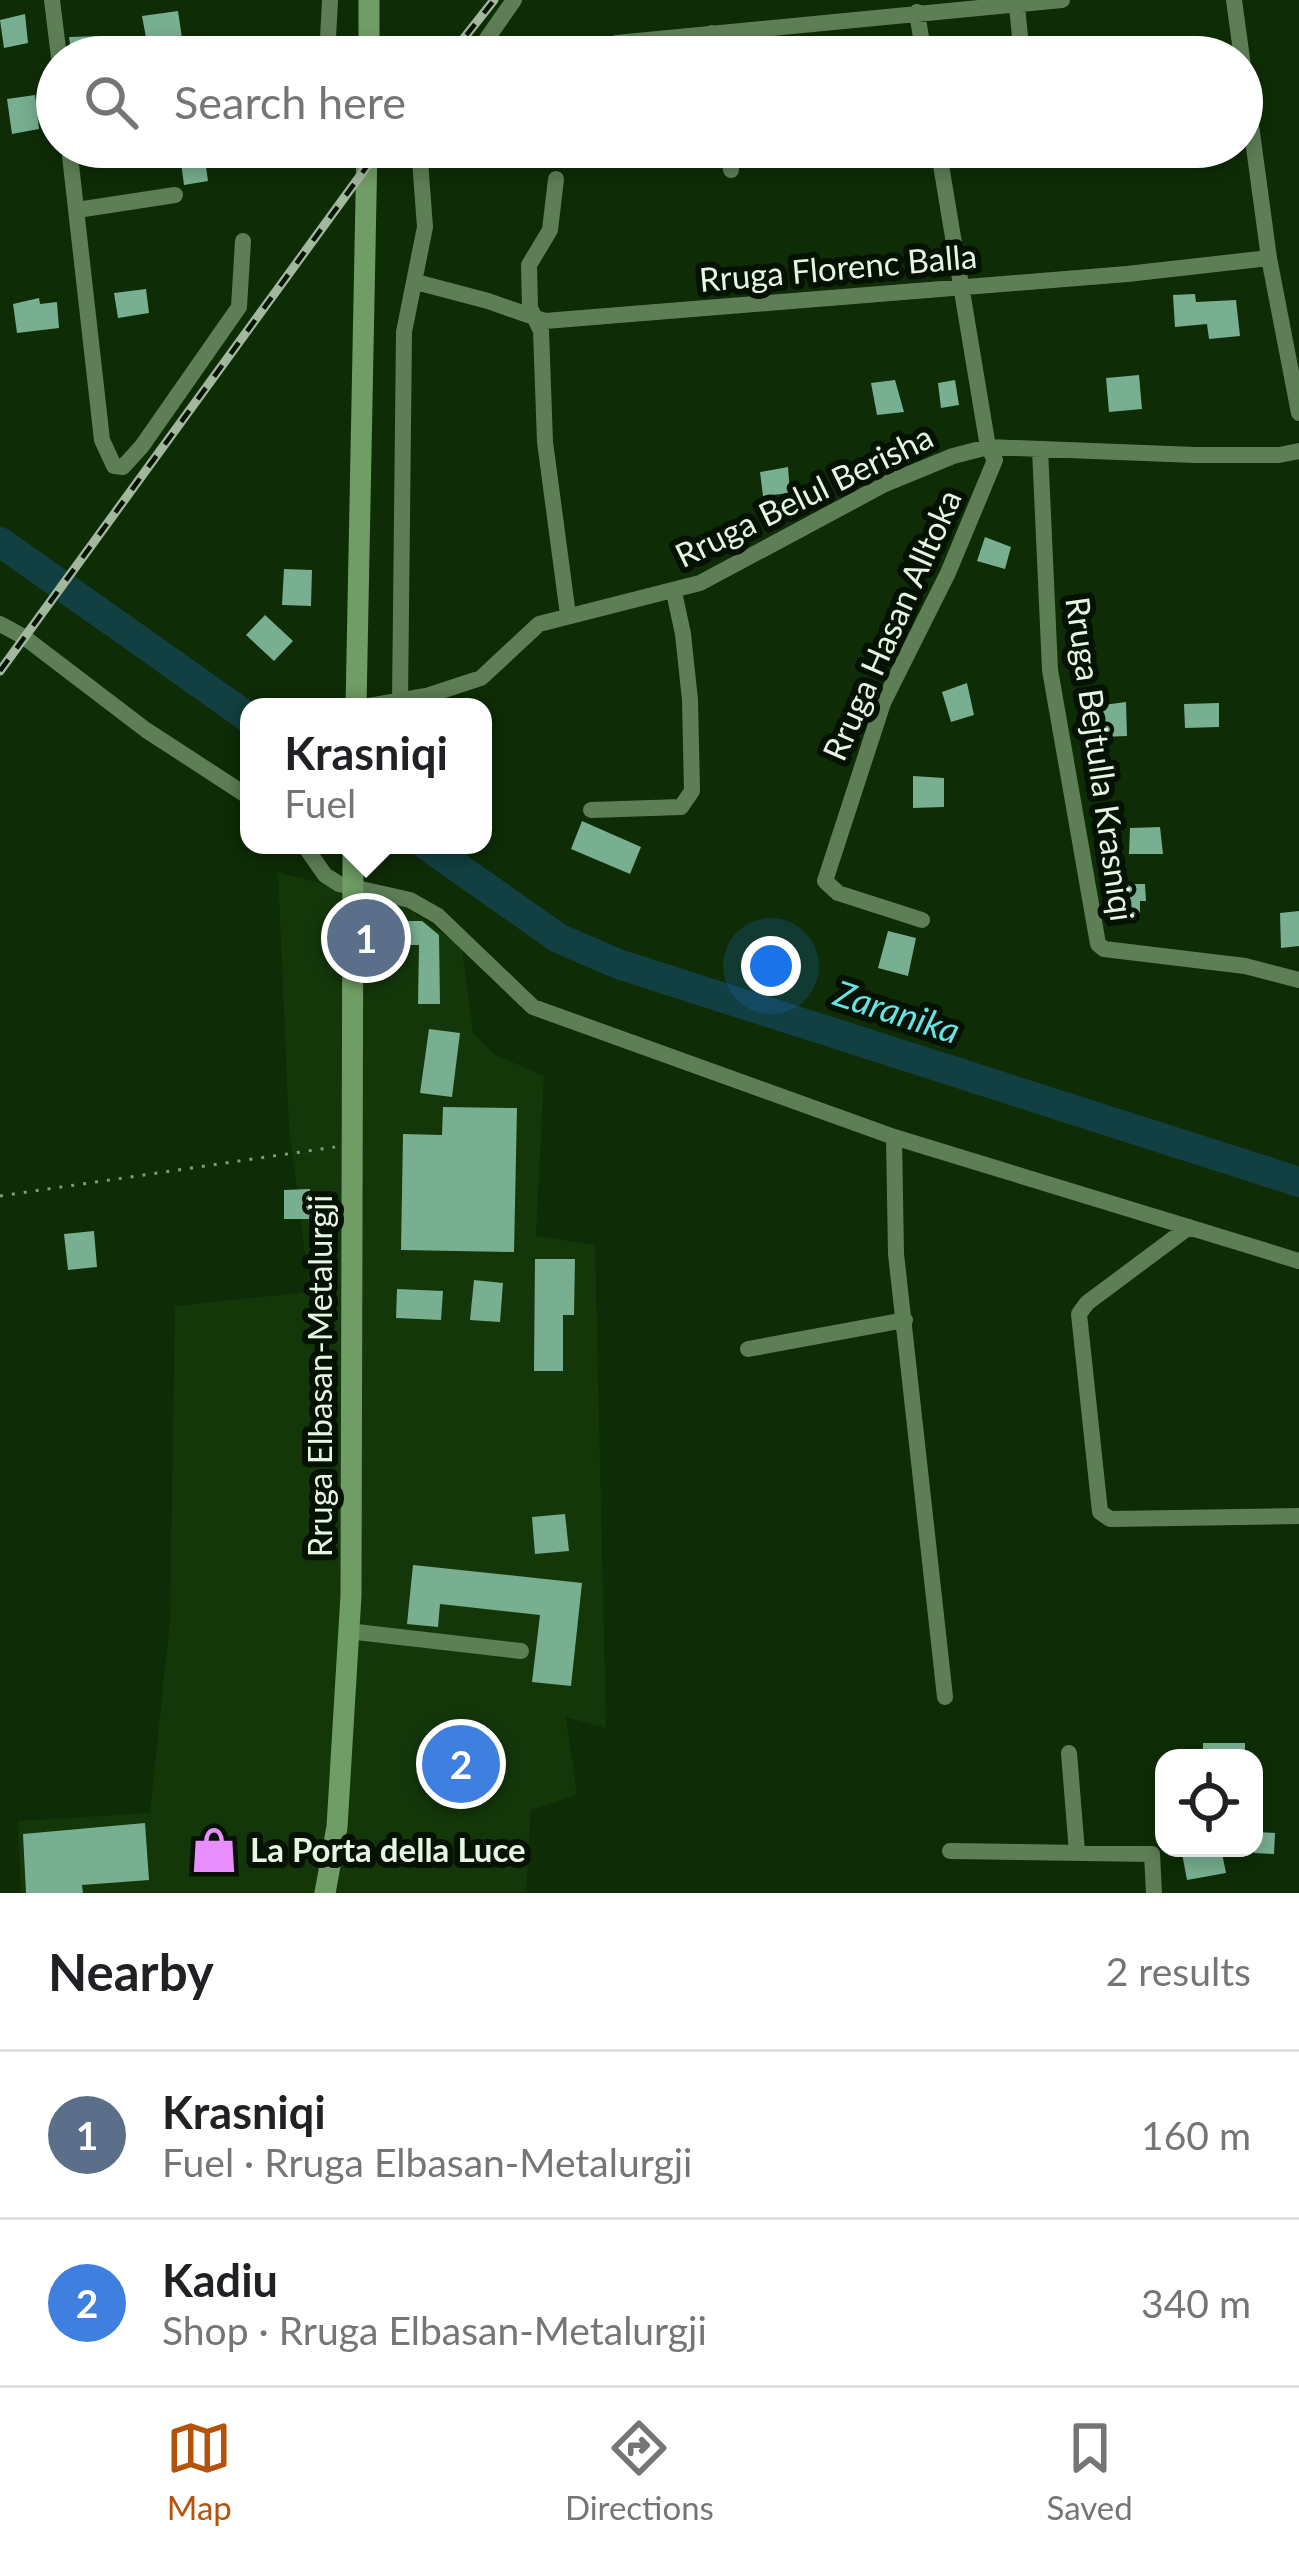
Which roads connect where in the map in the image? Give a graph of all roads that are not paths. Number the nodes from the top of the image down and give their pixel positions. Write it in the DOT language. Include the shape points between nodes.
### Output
graph roads {
  1 [pos="52,0"];
  2 [pos="330,0"];
  3 [pos="369,0"];
  4 [pos="514,0"];
  5 [pos="1062,0"];
  6 [pos="1234,0"];
  7 [pos="1016,6"];
  8 [pos="917,12"];
  9 [pos="712,33"];
  10 [pos="56,36"];
  11 [pos="328,36"];
  12 [pos="369,36"];
  13 [pos="489,36"];
  14 [pos="686,36"];
  15 [pos="712,36"];
  16 [pos="921,36"];
  17 [pos="1020,36"];
  18 [pos="1239,36"];
  19 [pos="72,168"];
  20 [pos="366,168"];
  21 [pos="421,168"];
  22 [pos="942,168"];
  23 [pos="1257,168"];
  24 [pos="556,179"];
  25 [pos="175,195"];
  26 [pos="77,209"];
  27 [pos="243,241"];
  28 [pos="1269,258"];
  29 [pos="416,282"];
  30 [pos="963,288"];
  31 [pos="531,318"];
  32 [pos="1299,413"];
  33 [pos="988,447"];
  34 [pos="1040,449"];
  35 [pos="1299,451"];
  36 [pos="674,592"];
  37 [pos="568,615"];
  38 [pos="0,624"];
  39 [pos="360,698"];
  40 [pos="400,698"];
  41 [pos="414,698"];
  42 [pos="240,791"];
  43 [pos="592,810"];
  44 [pos="310,854"];
  45 [pos="353,854"];
  46 [pos="353,886"];
  47 [pos="922,920"];
  48 [pos="1299,980"];
  49 [pos="894,1137"];
  50 [pos="1189,1227"];
  51 [pos="1299,1261"];
  52 [pos="905,1320"];
  53 [pos="748,1349"];
  54 [pos="1299,1516"];
  55 [pos="349,1630"];
  56 [pos="521,1651"];
  57 [pos="945,1697"];
  58 [pos="1069,1753"];
  59 [pos="950,1851"];
  60 [pos="1077,1852"];
  61 [pos="325,1893"];
  62 [pos="1154,1893"];
  1 -- 10 [label="street"];
  2 -- 11 [label="street"];
  3 -- 12 [label="main road"];
  4 -- 13 [label="street"];
  5 -- 7 [label="street"];
  6 -- 18 [label="street"];
  7 -- 8 [label="street"];
  7 -- 17 [label="street"];
  8 -- 9 [label="street"];
  8 -- 16 [label="street"];
  9 -- 14 [label="street"];
  9 -- 15 [label="street"];
  19 -- 26 [label="street"];
  20 -- 39 [label="main road"];
  21 -- 29 [label="street" via="425,227"];
  22 -- 30 [label="street, Rruga Hasan Alltoka"];
  23 -- 28 [label="street"];
  24 -- 31 [label="street" via="550,230 529,265"];
  25 -- 26 [label="street"];
  26 -- 27 [label="street" via="102,440 113,466 123,467 142,446 239,307"];
  28 -- 30 [label="street, Rruga Florenc Balla"];
  28 -- 32 [label="street"];
  29 -- 31 [label="street, Rruga Florenc Balla"];
  29 -- 40 [label="street" via="404,332"];
  30 -- 31 [label="street, Rruga Florenc Balla"];
  30 -- 33 [label="street, Rruga Hasan Alltoka"];
  31 -- 37 [label="street" via="541,331 545,442"];
  33 -- 34 [label="street, Rruga Belul Berisha"];
  33 -- 36 [label="street, Rruga Belul Berisha" via="885,484"];
  33 -- 47 [label="street, Rruga Hasan Alltoka" via="993,468 883,703 826,870 838,893"];
  34 -- 35 [label="street, Rruga Belul Berisha"];
  34 -- 48 [label="street, Rruga Bejtulla Krasniqi" via="1050,670 1098,944"];
  36 -- 37 [label="street, Rruga Belul Berisha"];
  36 -- 43 [label="street" via="690,700 692,791 681,807"];
  37 -- 41 [label="street, Rruga Belul Berisha" via="539,624 481,678"];
  38 -- 42 [label="street"];
  44 -- 46 [label="street" via="325,875"];
  45 -- 46 [label="main road, Rruga Elbasan-Metalurgji"];
  46 -- 49 [label="street" via="438,916 533,1007"];
  46 -- 55 [label="main road, Rruga Elbasan-Metalurgji"];
  49 -- 50 [label="street"];
  49 -- 52 [label="street"];
  50 -- 51 [label="street"];
  50 -- 54 [label="street" via="1079,1314 1100,1512 1110,1519"];
  52 -- 53 [label="street"];
  52 -- 57 [label="street"];
  55 -- 56 [label="street"];
  55 -- 61 [label="main road, Rruga Elbasan-Metalurgji"];
  58 -- 60 [label="street"];
  59 -- 60 [label="street"];
  60 -- 62 [label="street" via="1152,1854"];
}
